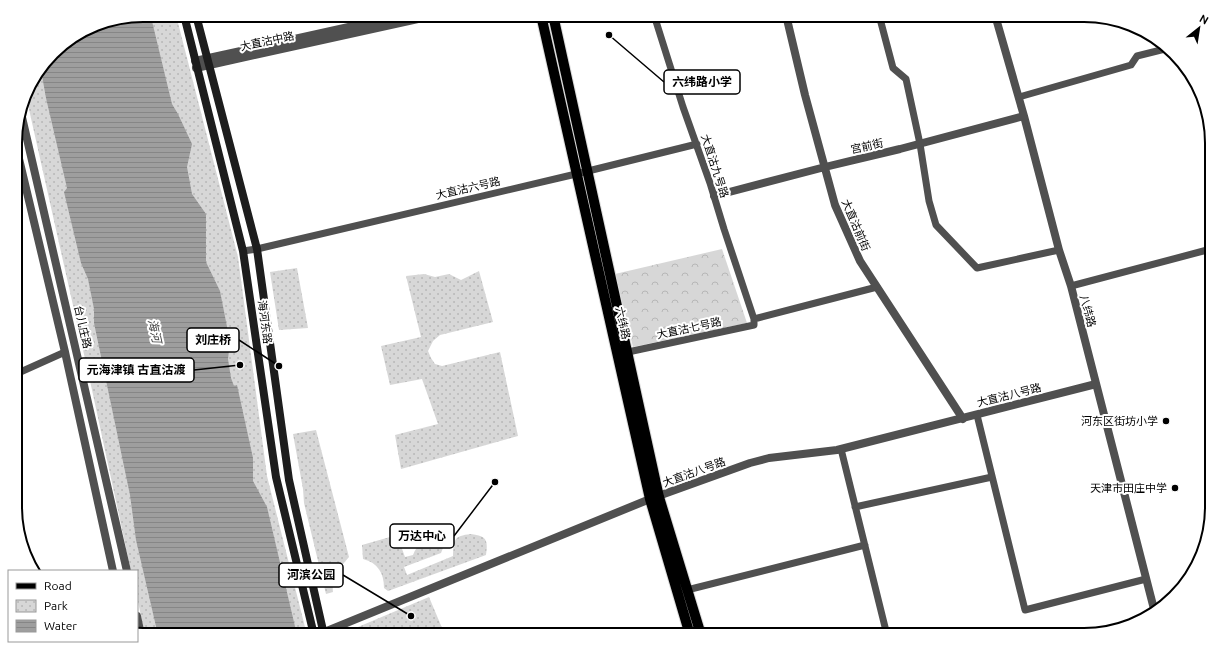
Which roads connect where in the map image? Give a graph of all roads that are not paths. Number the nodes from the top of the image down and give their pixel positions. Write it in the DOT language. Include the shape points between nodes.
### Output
graph roads {
  1 [pos="186,22"];
  2 [pos="198,22"];
  3 [pos="373,22"];
  4 [pos="401,22"];
  5 [pos="543,22"];
  6 [pos="555,22"];
  7 [pos="656,22"];
  8 [pos="788,22"];
  9 [pos="881,22"];
  10 [pos="998,22"];
  11 [pos="1161,50"];
  12 [pos="208,61"];
  13 [pos="196,64"];
  14 [pos="1019,97"];
  15 [pos="1024,116"];
  16 [pos="24,124"];
  17 [pos="697,144"];
  18 [pos="920,144"];
  19 [pos="825,167"];
  20 [pos="22,171"];
  21 [pos="588,171"];
  22 [pos="576,174"];
  23 [pos="714,196"];
  24 [pos="257,249"];
  25 [pos="1059,250"];
  26 [pos="243,251"];
  27 [pos="1205,251"];
  28 [pos="1071,286"];
  29 [pos="877,287"];
  30 [pos="754,322"];
  31 [pos="65,352"];
  32 [pos="628,352"];
  33 [pos="22,371"];
  34 [pos="1096,384"];
  35 [pos="977,415"];
  36 [pos="963,419"];
  37 [pos="841,449"];
  38 [pos="992,477"];
  39 [pos="655,498"];
  40 [pos="855,507"];
  41 [pos="865,545"];
  42 [pos="113,570"];
  43 [pos="127,570"];
  44 [pos="1146,579"];
  45 [pos="687,590"];
  46 [pos="1153,606"];
  47 [pos="317,628"];
  48 [pos="318,628"];
  49 [pos="334,628"];
  50 [pos="688,628"];
  51 [pos="699,628"];
  52 [pos="885,628"];
  1 -- 13 [label="main road, 海河东路"];
  2 -- 12 [label="main road, 海河东路"];
  3 -- 12 [label="street, 大直沽中路"];
  4 -- 12 [label="street, 大直沽中路"];
  5 -- 22 [label="main road, 六纬路"];
  6 -- 21 [label="main road, 六纬路"];
  7 -- 17 [label="street, 大直沽九号路"];
  8 -- 19 [label="street, 大直沽前街"];
  9 -- 18 [label="street" via="893,68 906,79"];
  10 -- 14 [label="street, 八纬路"];
  11 -- 14 [label="street" via="1137,56 1131,65"];
  12 -- 13 [label="street, 大直沽中路"];
  12 -- 24 [label="main road, 海河东路"];
  13 -- 26 [label="main road, 海河东路"];
  14 -- 15 [label="street, 八纬路"];
  15 -- 18 [label="street, 宫前街"];
  15 -- 25 [label="street, 八纬路"];
  16 -- 43 [label="street, 台儿庄路"];
  17 -- 21 [label="street, 大直沽六号路"];
  17 -- 23 [label="street, 大直沽九号路"];
  18 -- 19 [label="street, 宫前街"];
  18 -- 25 [label="street" via="929,201 936,225 977,268"];
  19 -- 23 [label="street, 宫前街"];
  19 -- 29 [label="street, 大直沽前街" via="835,205 860,261"];
  20 -- 31 [label="street, 台儿庄路"];
  21 -- 22 [label="street, 大直沽六号路"];
  21 -- 32 [label="main road, 六纬路"];
  22 -- 24 [label="street, 大直沽六号路"];
  22 -- 39 [label="main road, 六纬路"];
  23 -- 30 [label="street, 大直沽九号路"];
  24 -- 26 [label="street, 大直沽六号路"];
  24 -- 48 [label="main road, 海河东路" via="289,480"];
  25 -- 28 [label="street, 八纬路"];
  26 -- 47 [label="main road, 海河东路" via="276,477"];
  27 -- 28 [label="street"];
  28 -- 34 [label="street, 八纬路"];
  29 -- 30 [label="street, 大直沽七号路"];
  29 -- 36 [label="street, 大直沽前街"];
  30 -- 32 [label="street, 大直沽七号路"];
  31 -- 33 [label="street"];
  31 -- 42 [label="street, 台儿庄路"];
  32 -- 39 [label="main road, 六纬路"];
  34 -- 35 [label="street, 大直沽八号路"];
  34 -- 44 [label="street, 八纬路"];
  35 -- 36 [label="street, 大直沽八号路"];
  35 -- 38 [label="street"];
  36 -- 37 [label="street, 大直沽八号路"];
  37 -- 39 [label="street, 大直沽八号路" via="768,458"];
  37 -- 40 [label="street"];
  38 -- 40 [label="street"];
  38 -- 44 [label="street" via="1025,610"];
  39 -- 45 [label="main road, 六纬路"];
  39 -- 49 [label="street, 大直沽八号路"];
  39 -- 50 [label="main road, 六纬路"];
  40 -- 41 [label="street"];
  41 -- 45 [label="street"];
  41 -- 52 [label="street"];
  44 -- 46 [label="street, 八纬路"];
  45 -- 51 [label="main road, 六纬路"];
}
